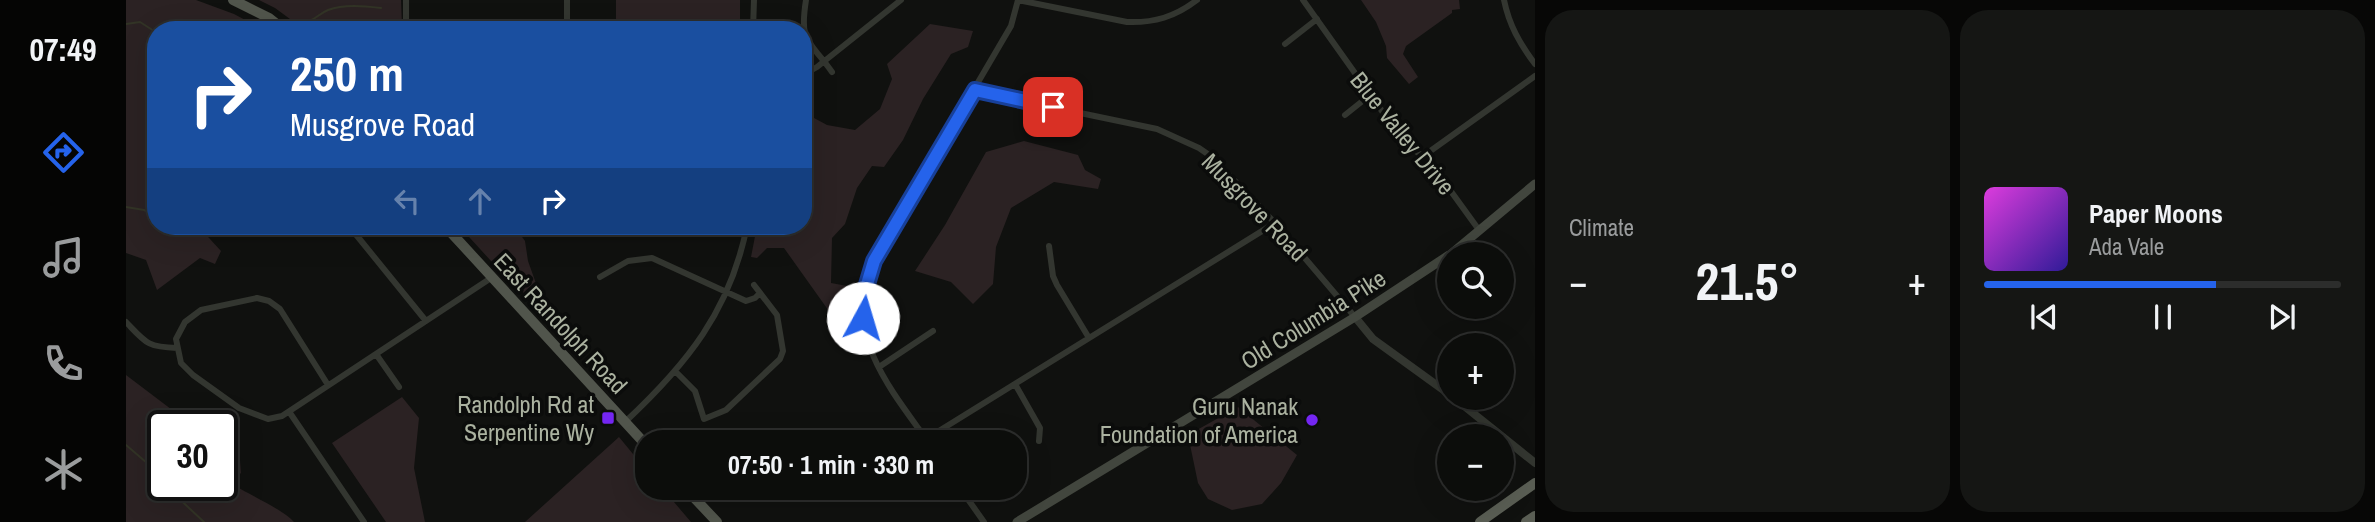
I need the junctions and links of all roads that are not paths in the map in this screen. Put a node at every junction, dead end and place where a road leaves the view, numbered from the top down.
1 (233, 0) edge
2 (406, 0) edge
3 (567, 0) edge
4 (754, 0) edge
5 (806, 0) edge
6 (899, 0) edge
7 (1018, 0) edge
8 (1064, 0) edge
9 (1197, 0) edge
10 (1303, 0) edge
11 (1504, 0) edge
12 (1062, 9) junction
13 (1317, 19) junction
14 (273, 21) edge
15 (406, 21) edge
16 (567, 21) edge
17 (753, 21) edge
18 (803, 21) edge
19 (1285, 44) dead end
20 (812, 47) edge
21 (824, 61) junction
22 (1535, 64) edge
23 (812, 69) edge
24 (832, 72) dead end
25 (1535, 76) edge
26 (975, 90) junction
27 (1370, 95) junction
28 (1345, 115) dead end
29 (1422, 157) junction
30 (1535, 184) edge
31 (1275, 223) junction
32 (1479, 230) junction
33 (356, 235) edge
34 (453, 235) edge
35 (745, 235) edge
36 (1464, 242) edge
37 (1049, 246) dead end
38 (1437, 263) edge
39 (600, 277) dead end
40 (491, 278) junction
41 (754, 285) dead end
42 (726, 293) junction
43 (760, 293) junction
44 (1355, 317) junction
45 (426, 321) junction
46 (126, 322) edge
47 (933, 331) dead end
48 (1089, 338) junction
49 (177, 348) junction
50 (376, 354) junction
51 (879, 367) junction
52 (676, 372) junction
53 (1016, 384) junction
54 (328, 385) junction
55 (1437, 386) edge
56 (399, 387) dead end
57 (1469, 410) edge
58 (290, 413) junction
59 (625, 422) junction
60 (919, 430) edge
61 (944, 430) edge
62 (635, 433) edge
63 (1039, 441) dead end
64 (1535, 463) edge
65 (1535, 483) edge
66 (696, 500) edge
67 (968, 500) edge
68 (1535, 516) edge
69 (364, 522) edge
70 (717, 522) edge
71 (984, 522) edge
72 (1017, 522) edge
73 (1480, 522) edge
74 (1526, 522) edge

1 - 14 main road
2 - 15 street
3 - 16 street
4 - 17 street
5 - 18 street
6 - 21 street
7 - 12 street
7 - 26 street
8 - 12 street
9 - 12 street
10 - 13 street, Blue Valley Drive
11 - 22 street
13 - 19 street
13 - 27 street, Blue Valley Drive
20 - 21 street
21 - 23 street
21 - 24 street
25 - 29 street
26 - 31 street, Musgrove Road
26 - 51 street
27 - 28 street
27 - 29 street, Blue Valley Drive
29 - 32 street, Blue Valley Drive
30 - 32 main road, Old Columbia Pike
31 - 44 street, Musgrove Road
31 - 48 street
32 - 36 main road, Old Columbia Pike
33 - 45 street
34 - 40 main road, East Randolph Road
35 - 42 street
37 - 48 street
38 - 44 main road, Old Columbia Pike
39 - 42 street
40 - 45 street
40 - 59 main road, East Randolph Road
41 - 43 street
42 - 43 street
42 - 52 street
43 - 52 street
44 - 55 street, Musgrove Road
44 - 72 main road, Old Columbia Pike
45 - 50 street
46 - 49 street
47 - 51 street
48 - 53 street
49 - 54 street
49 - 58 street
50 - 54 street
50 - 56 street
51 - 60 street
52 - 59 street
53 - 61 street
53 - 63 street
54 - 58 street
57 - 64 street, Musgrove Road
58 - 69 street
59 - 62 main road, East Randolph Road
65 - 73 highway
66 - 70 main road
67 - 71 street
68 - 74 highway

